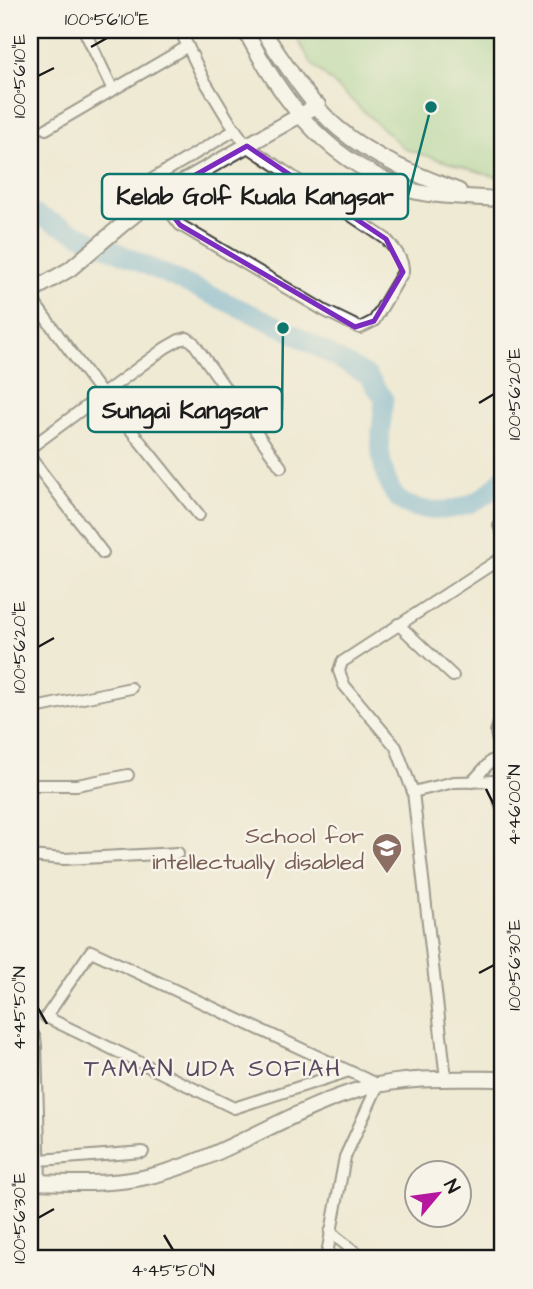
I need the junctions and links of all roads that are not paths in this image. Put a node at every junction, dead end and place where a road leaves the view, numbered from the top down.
1 (84, 30) edge
2 (180, 30) edge
3 (245, 30) edge
4 (262, 30) edge
5 (188, 46) junction
6 (113, 90) junction
7 (318, 105) junction
8 (300, 115) junction
9 (46, 129) dead end
10 (235, 130) junction
11 (247, 146) junction
12 (473, 196) junction
13 (159, 197) junction
14 (503, 200) edge
15 (107, 206) dead end
16 (30, 294) edge
17 (102, 394) junction
18 (30, 449) edge
19 (30, 457) edge
20 (281, 467) dead end
21 (199, 515) dead end
22 (103, 553) dead end
23 (503, 557) edge
24 (398, 624) junction
25 (453, 676) dead end
26 (131, 688) dead end
27 (30, 709) edge
28 (503, 711) edge
29 (502, 757) edge
30 (128, 775) dead end
31 (497, 781) edge
32 (472, 782) junction
33 (30, 785) edge
34 (413, 792) junction
35 (503, 810) edge
36 (178, 853) dead end
37 (30, 856) edge
38 (30, 1029) edge
39 (349, 1071) junction
40 (446, 1079) junction
41 (503, 1079) edge
42 (378, 1085) junction
43 (143, 1152) dead end
44 (40, 1160) junction
45 (35, 1182) edge
46 (330, 1232) junction
47 (326, 1259) edge
48 (363, 1259) edge

1 - 6 street
2 - 5 street
3 - 8 street
4 - 7 street
5 - 6 street
5 - 10 street
6 - 9 street
7 - 8 street
7 - 12 street
8 - 11 street
8 - 12 street
10 - 11 street
10 - 15 street
11 - 13 street
11 - 13 street
12 - 14 street
13 - 16 street
16 - 17 street
17 - 18 street
17 - 20 street
17 - 21 street
19 - 22 street
23 - 24 street
24 - 25 street
24 - 34 street
26 - 27 street
28 - 29 street
29 - 32 street
30 - 33 street
31 - 32 street
31 - 35 street
32 - 34 street
34 - 40 street
36 - 37 street
38 - 44 street
39 - 39 street
39 - 42 street
40 - 41 street
40 - 42 street
42 - 45 street
42 - 46 street
43 - 44 street
44 - 45 street
46 - 47 street
46 - 48 street

